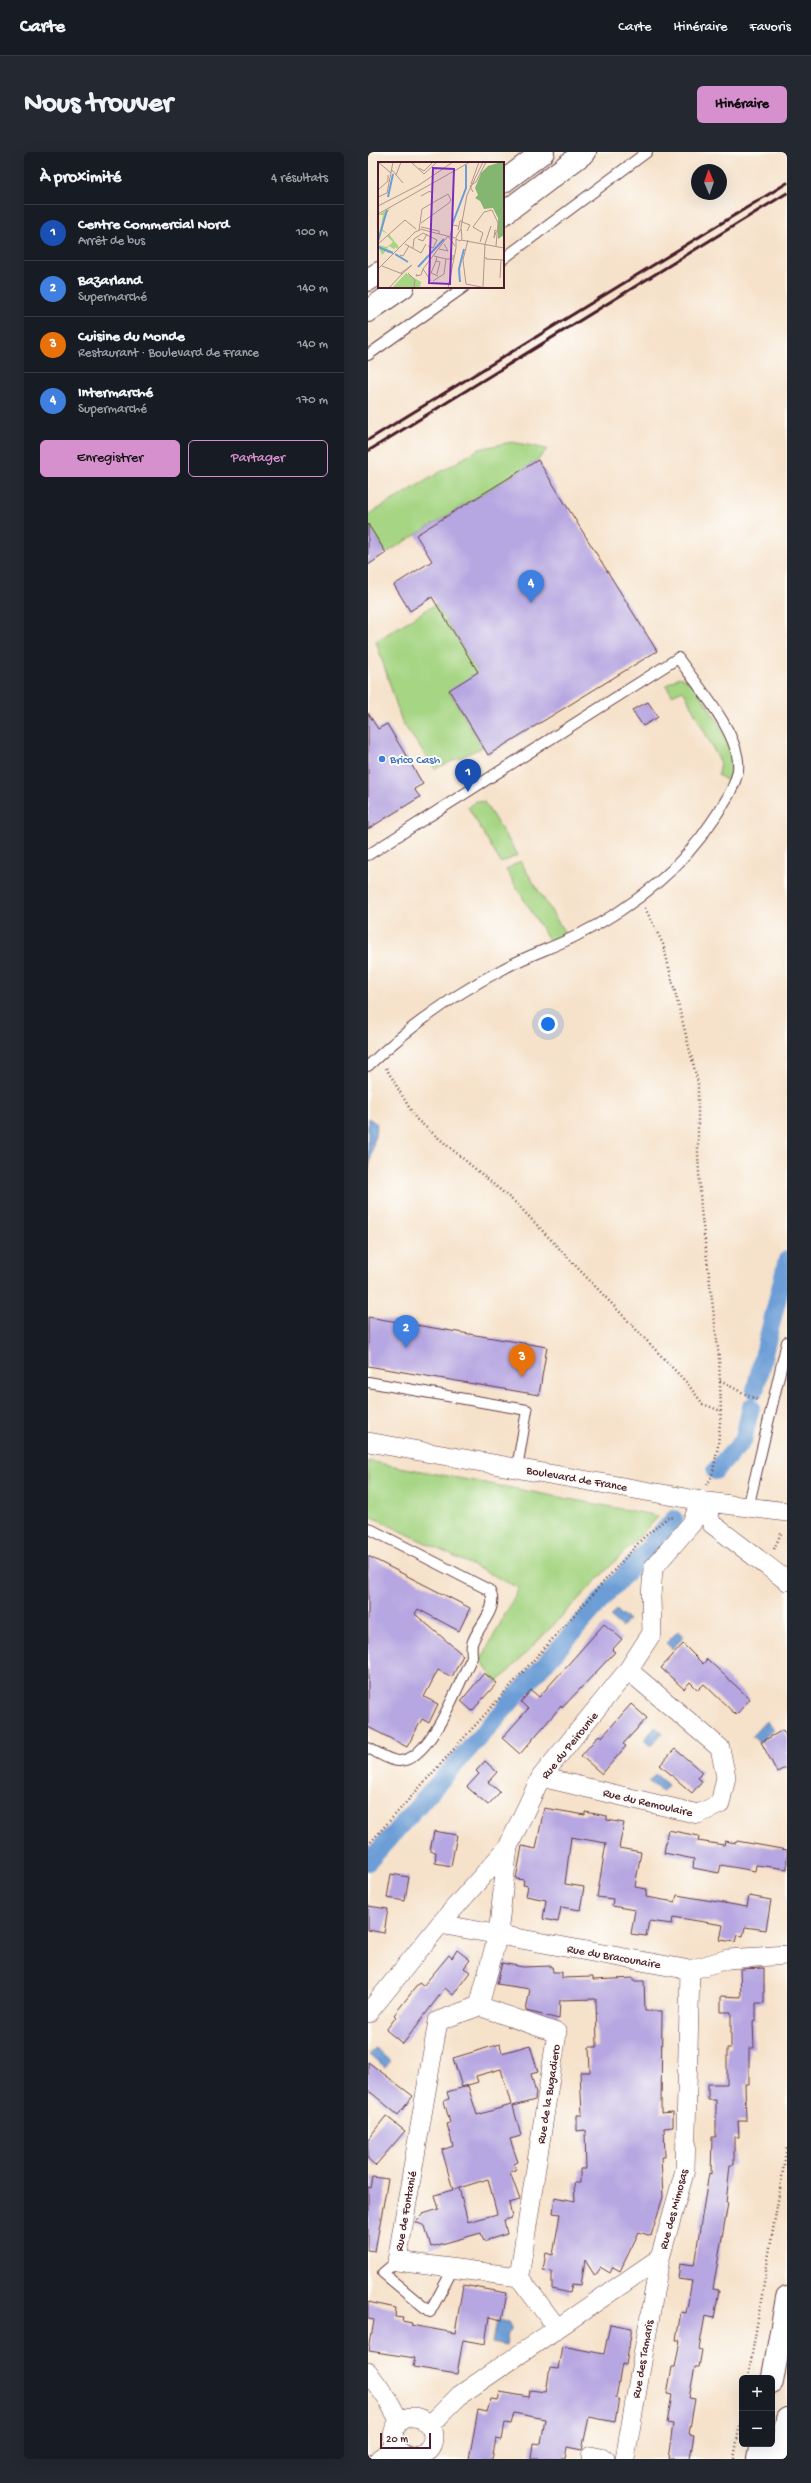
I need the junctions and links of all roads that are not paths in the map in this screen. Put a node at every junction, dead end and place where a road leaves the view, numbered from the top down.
1 (543, 152) edge
2 (585, 152) edge
3 (647, 152) edge
4 (504, 181) edge
5 (504, 213) edge
6 (504, 258) edge
7 (378, 274) edge
8 (368, 280) edge
9 (402, 288) edge
10 (463, 288) edge
11 (368, 311) edge
12 (368, 355) edge
13 (368, 856) edge
14 (368, 1066) edge
15 (787, 1342) edge
16 (368, 1382) edge
17 (368, 1442) edge
18 (517, 1468) junction
19 (705, 1501) junction
20 (748, 1508) junction
21 (787, 1512) edge
22 (368, 1528) edge
23 (787, 1581) edge
24 (628, 1670) junction
25 (368, 1748) edge
26 (541, 1777) junction
27 (508, 1847) junction
28 (440, 1924) junction
29 (498, 1934) junction
30 (787, 1955) edge
31 (690, 1970) junction
32 (479, 2006) junction
33 (368, 2013) edge
34 (660, 2258) junction
35 (397, 2261) junction
36 (453, 2268) junction
37 (518, 2278) junction
38 (787, 2298) edge
39 (557, 2328) junction
40 (368, 2372) edge
41 (773, 2375) edge
42 (787, 2419) edge
43 (400, 2422) junction
44 (429, 2426) junction
45 (396, 2447) junction
46 (760, 2447) edge
47 (428, 2456) edge
48 (379, 2459) edge
49 (625, 2459) edge
50 (758, 2459) edge
51 (780, 2459) edge

1 - 4 main road
2 - 5 main road
3 - 6 lane
7 - 8 main road
9 - 11 main road
10 - 12 lane
13 - 14 lane
15 - 20 lane
16 - 18 lane
17 - 18 street, Boulevard de France
18 - 19 street, Boulevard de France
19 - 20 street, Boulevard de France
19 - 23 street
19 - 24 street, Rue du Peirounie
20 - 21 street, Boulevard de France
22 - 25 lane
24 - 26 street, Rue du Peirounie
24 - 26 street, Rue du Remoulaire
26 - 27 street, Rue du Peirounie
27 - 28 street, Rue du Peirounie
27 - 29 street
28 - 29 street, Rue du Bracounaire
28 - 33 street, Rue du Peirounie
29 - 31 street, Rue du Bracounaire
29 - 32 street
30 - 31 street, Rue du Bracounaire
31 - 34 street, Rue des Mimosas
32 - 35 street, Rue de Fontanié
32 - 37 street, Rue de la Bugadiero
34 - 39 street, Rue des Mimosas
34 - 49 street, Rue des Tamaris
35 - 36 street, Rue de Fontanié
35 - 36 lane
36 - 37 street, Rue de Fontanié
37 - 39 street
38 - 41 main road
39 - 44 street, Rue des Mimosas
40 - 43 street
42 - 51 main road
43 - 44 street
43 - 45 street
44 - 47 street
45 - 47 street
45 - 48 street
46 - 50 main road

